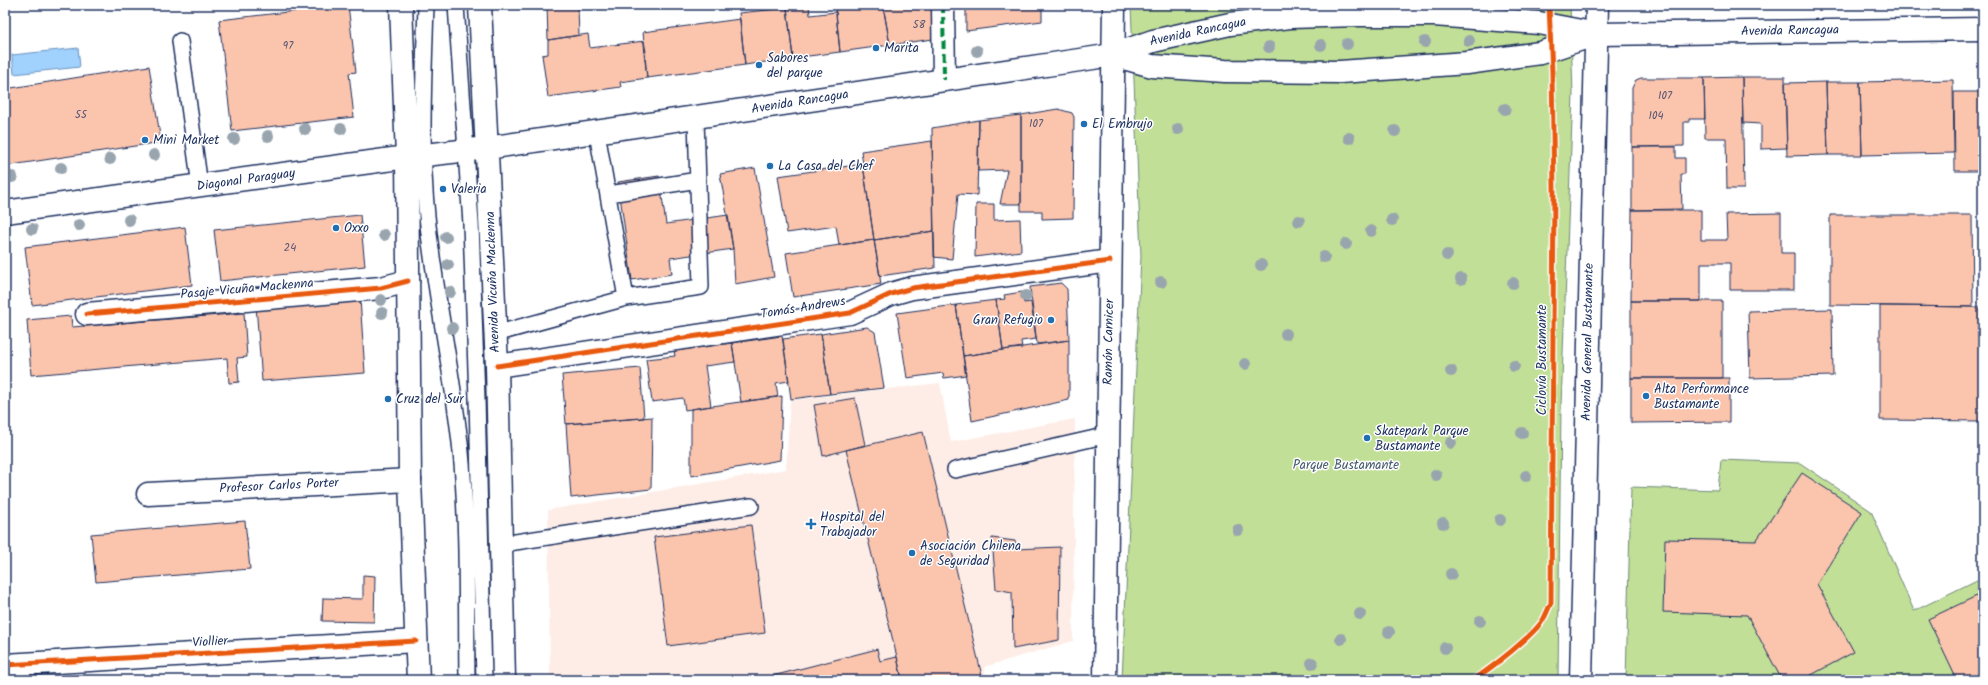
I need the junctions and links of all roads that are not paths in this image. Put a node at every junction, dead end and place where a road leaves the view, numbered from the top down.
1 (401, 5) edge
2 (426, 5) edge
3 (456, 5) edge
4 (480, 5) edge
5 (943, 5) edge
6 (1114, 5) edge
7 (1597, 5) edge
8 (1983, 29) edge
9 (1596, 34) junction
10 (180, 41) dead end
11 (1113, 55) junction
12 (944, 80) junction
13 (696, 118) junction
14 (598, 133) junction
15 (477, 150) junction
16 (415, 156) junction
17 (698, 180) junction
18 (200, 186) junction
19 (608, 194) junction
20 (5, 212) edge
21 (1110, 261) junction
22 (408, 281) junction
23 (626, 298) junction
24 (87, 314) dead end
25 (495, 334) junction
26 (497, 366) junction
27 (1108, 435) junction
28 (955, 470) dead end
29 (410, 480) junction
30 (148, 494) dead end
31 (751, 506) dead end
32 (502, 544) junction
33 (416, 641) junction
34 (5, 665) edge
35 (418, 680) edge
36 (467, 680) edge
37 (484, 680) edge
38 (504, 680) edge
39 (1105, 680) edge
40 (1581, 680) edge

1 - 16 main road
2 - 16 lane
3 - 15 lane
4 - 15 main road, Avenida Vicuña Mackenna
5 - 12 main road
6 - 11 main road, Ramón Carnicer
7 - 9 main road, Avenida General Bustamante
8 - 9 main road, Avenida Rancagua
9 - 11 main road, Avenida Rancagua
9 - 11 main road, Avenida Rancagua
9 - 40 main road, Avenida General Bustamante
10 - 18 lane
11 - 12 main road, Avenida Rancagua
11 - 21 main road, Ramón Carnicer
12 - 13 main road, Avenida Rancagua
13 - 14 main road, Avenida Rancagua
13 - 17 lane
14 - 15 main road, Avenida Rancagua
14 - 19 lane
15 - 16 main road, Diagonal Paraguay
15 - 25 main road, Avenida Vicuña Mackenna
15 - 37 lane
16 - 18 main road, Diagonal Paraguay
16 - 22 main road
16 - 36 lane
17 - 19 lane
17 - 23 lane
18 - 20 main road, Diagonal Paraguay
19 - 23 lane
21 - 26 main road, Tomás Andrews
21 - 27 main road, Ramón Carnicer
22 - 24 main road, Pasaje Vicuña Mackenna
22 - 29 main road
23 - 25 lane
25 - 26 main road, Avenida Vicuña Mackenna
26 - 32 main road, Avenida Vicuña Mackenna
27 - 28 lane
27 - 39 main road, Ramón Carnicer
29 - 30 main road, Profesor Carlos Porter
29 - 33 main road
31 - 32 lane
32 - 38 main road, Avenida Vicuña Mackenna
33 - 34 main road, Viollier
33 - 35 main road

